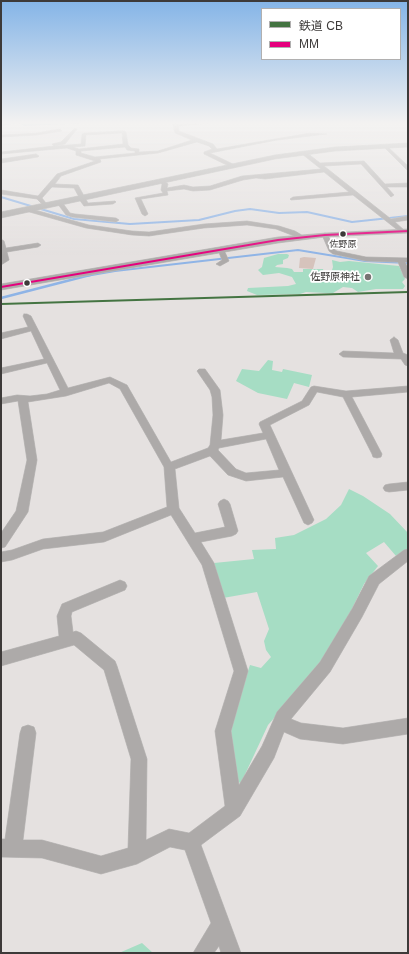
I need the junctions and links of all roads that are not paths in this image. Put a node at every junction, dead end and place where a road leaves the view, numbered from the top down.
1 (81, 167) edge
2 (231, 167) edge
3 (321, 167) edge
4 (366, 167) edge
5 (326, 170) junction
6 (162, 181) junction
7 (50, 185) junction
8 (408, 185) edge
9 (383, 186) junction
10 (164, 190) junction
11 (1, 192) edge
12 (354, 193) junction
13 (338, 194) junction
14 (391, 194) dead end
15 (39, 198) junction
16 (82, 198) junction
17 (293, 199) dead end
18 (112, 202) dead end
19 (60, 203) junction
20 (323, 203) dead end
21 (44, 206) junction
22 (29, 210) junction
23 (145, 214) dead end
24 (1, 215) edge
25 (386, 218) junction
26 (408, 218) edge
27 (116, 220) dead end
28 (405, 231) edge
29 (325, 235) junction
30 (302, 238) junction
31 (1, 241) edge
32 (38, 245) dead end
33 (4, 250) junction
34 (404, 262) edge
35 (1, 263) edge
36 (408, 278) edge
37 (1, 287) edge
38 (27, 316) dead end
39 (33, 328) junction
40 (1, 336) edge
41 (394, 340) dead end
42 (343, 354) dead end
43 (399, 356) junction
44 (50, 360) junction
45 (408, 363) edge
46 (202, 370) dead end
47 (1, 371) edge
48 (408, 388) edge
49 (66, 393) junction
50 (346, 394) junction
51 (23, 398) junction
52 (1, 401) edge
53 (269, 435) junction
54 (214, 448) junction
55 (376, 454) dead end
56 (169, 467) junction
57 (286, 473) junction
58 (408, 486) edge
59 (389, 488) dead end
60 (224, 504) dead end
61 (173, 509) junction
62 (308, 520) dead end
63 (192, 539) junction
64 (1, 542) edge
65 (408, 554) edge
66 (1, 557) edge
67 (120, 586) dead end
68 (67, 641) junction
69 (1, 659) edge
70 (280, 722) junction
71 (408, 726) edge
72 (28, 733) dead end
73 (234, 810) junction
74 (191, 842) junction
75 (7, 848) edge
76 (137, 856) junction
77 (221, 925) junction
78 (203, 953) edge
79 (230, 953) edge

1 - 7 street
2 - 6 main road
3 - 5 street
4 - 9 street
5 - 10 street
5 - 12 street
6 - 10 street
6 - 16 main road
7 - 15 street
7 - 16 street
8 - 9 street
9 - 14 street
10 - 23 street
11 - 15 street
12 - 13 street
12 - 25 street
13 - 17 street
13 - 20 street
15 - 21 street
16 - 18 street
16 - 19 main road
19 - 21 main road
19 - 27 street
21 - 22 main road
22 - 24 main road
22 - 30 street
25 - 26 street
25 - 28 street
28 - 29 street
29 - 30 street
29 - 34 street
30 - 37 street
31 - 33 street
32 - 33 street
33 - 35 street
34 - 36 street
38 - 39 street
39 - 40 street
39 - 44 street
41 - 43 street
42 - 43 street
43 - 45 street
44 - 47 street
44 - 49 street
46 - 54 street
48 - 50 street
49 - 51 street
49 - 56 street
50 - 53 street
50 - 55 street
51 - 52 street
51 - 64 street
53 - 54 street
53 - 57 street
54 - 56 street
54 - 57 street
56 - 61 street
57 - 62 street
58 - 59 street
60 - 63 street
61 - 63 street
61 - 66 street
63 - 73 street
65 - 70 street
67 - 68 street
68 - 69 street
68 - 76 street
70 - 71 street
70 - 73 street
72 - 75 street
73 - 74 street
74 - 76 street
74 - 77 street
75 - 76 street
77 - 78 street
77 - 79 street

